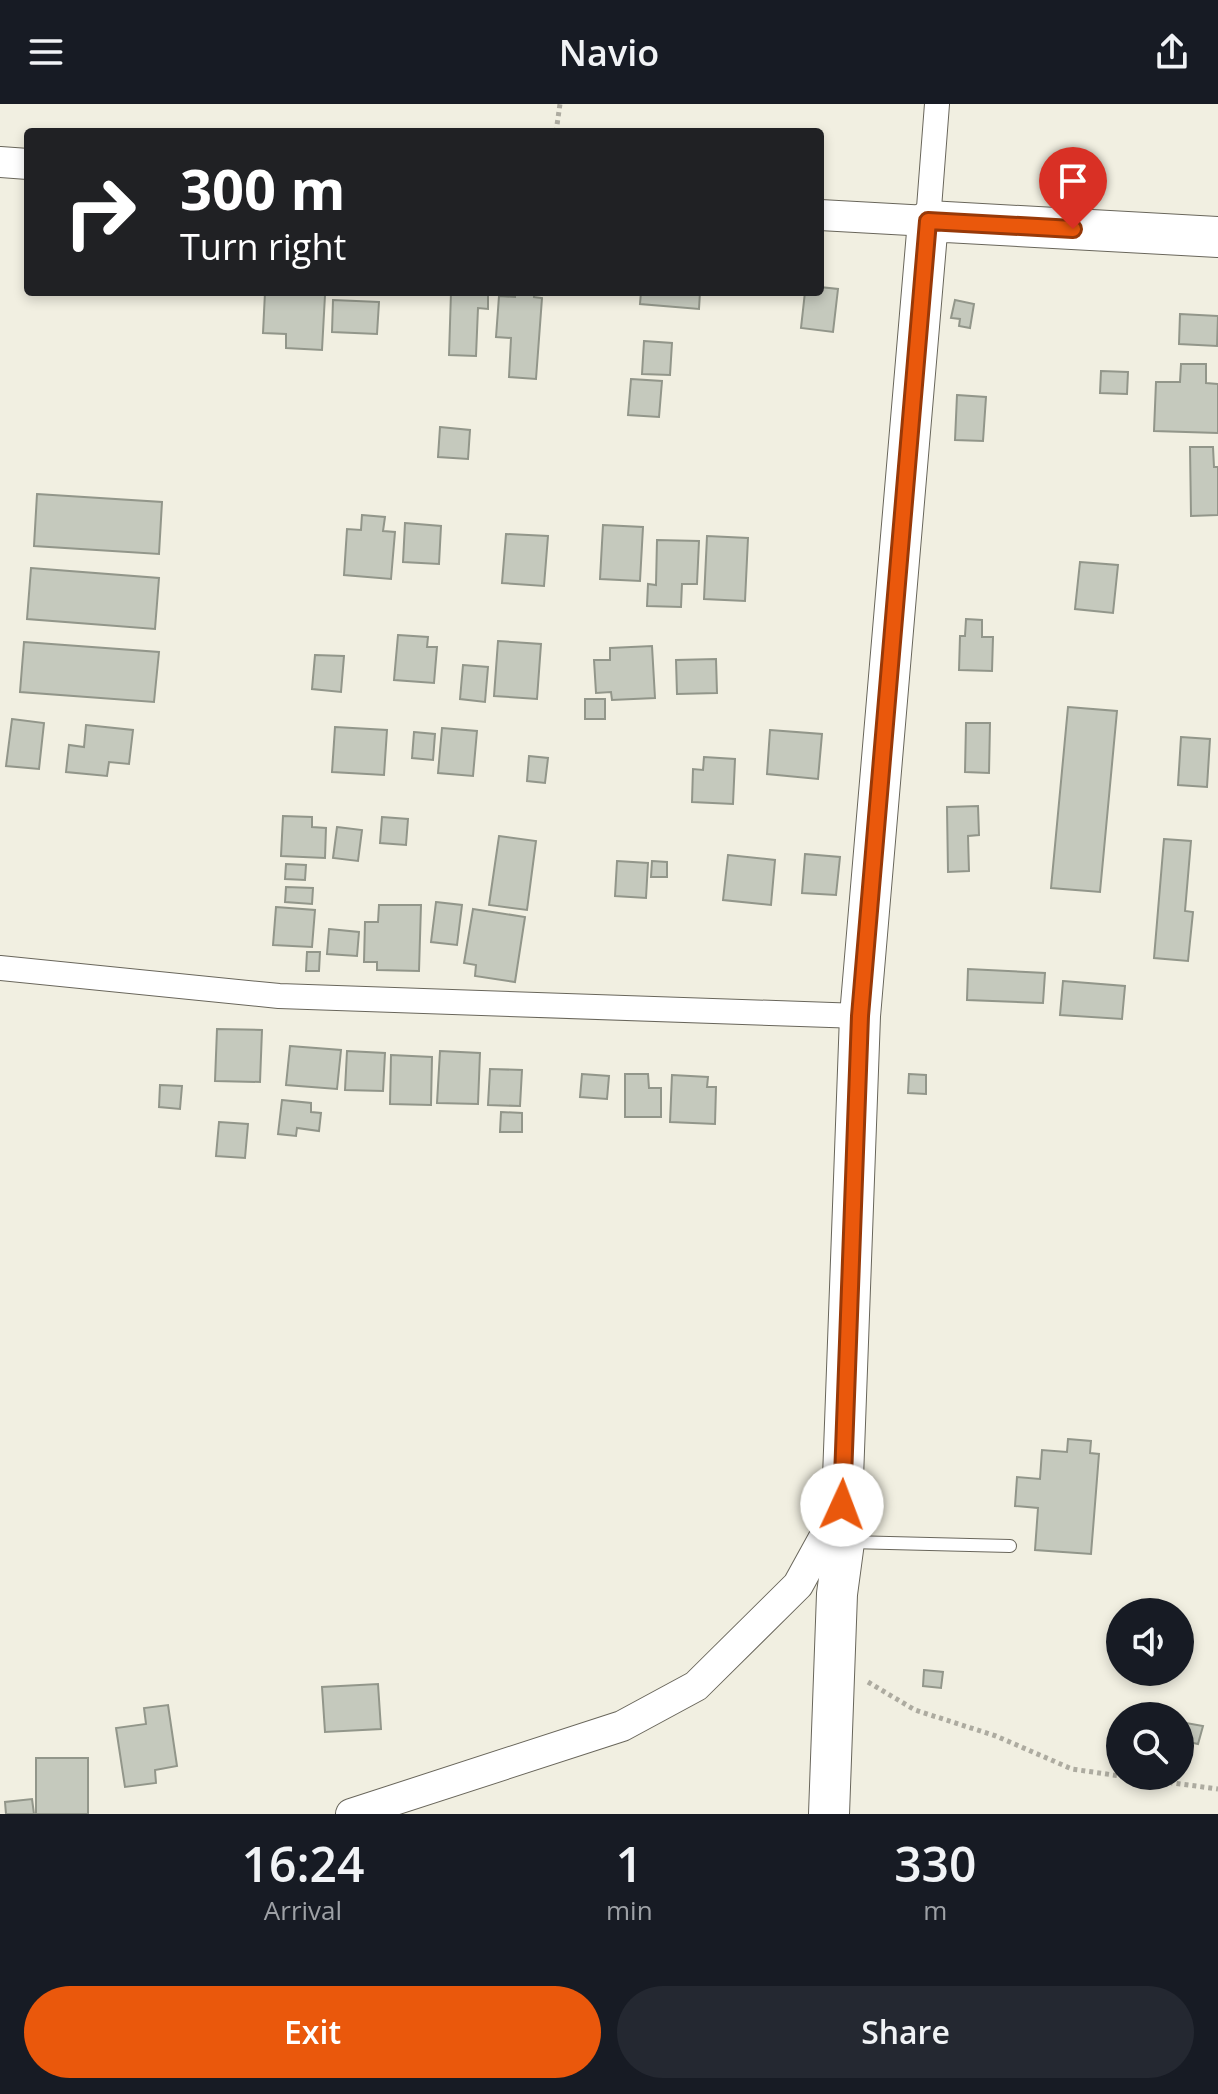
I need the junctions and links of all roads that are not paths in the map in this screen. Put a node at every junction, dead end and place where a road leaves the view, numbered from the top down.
1 (937, 104) edge
2 (0, 162) edge
3 (24, 164) edge
4 (824, 215) edge
5 (928, 221) junction
6 (1218, 237) edge
7 (0, 968) edge
8 (860, 1016) junction
9 (843, 1524) junction
10 (1010, 1546) dead end
11 (351, 1814) edge
12 (829, 1814) edge

1 - 5 street
2 - 3 street
4 - 5 street
5 - 6 highway
5 - 8 highway
7 - 8 street
8 - 9 highway
9 - 10 lane
9 - 11 street
9 - 12 highway

